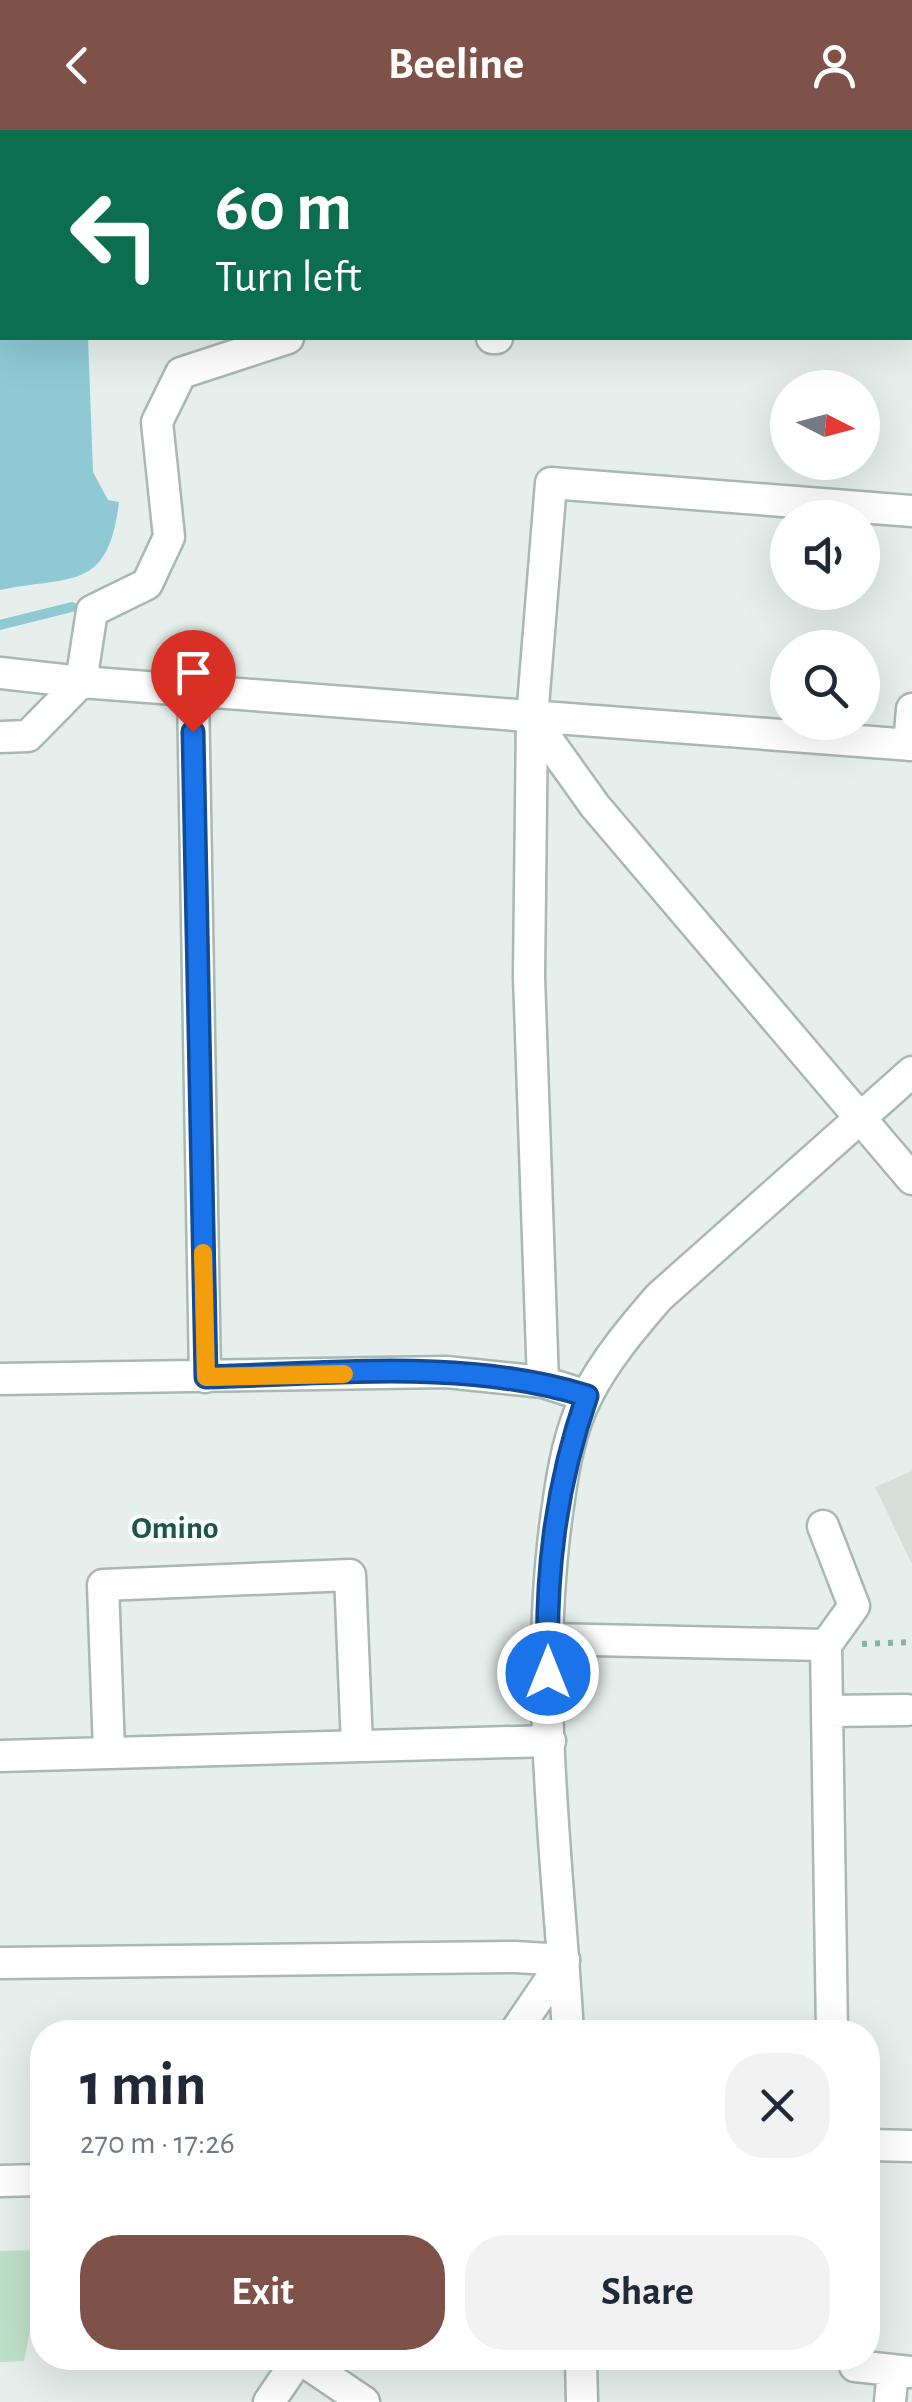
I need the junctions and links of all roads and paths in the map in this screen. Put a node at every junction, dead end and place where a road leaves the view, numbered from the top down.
1 (282, 340) edge
2 (912, 511) edge
3 (0, 673) edge
4 (81, 682) junction
5 (192, 692) junction
6 (912, 709) edge
7 (532, 718) junction
8 (0, 737) edge
9 (911, 745) edge
10 (912, 1072) edge
11 (858, 1118) junction
12 (912, 1178) edge
13 (206, 1377) junction
14 (0, 1379) edge
15 (543, 1382) junction
16 (587, 1396) junction
17 (823, 1526) dead end
18 (547, 1639) junction
19 (826, 1645) junction
20 (907, 1710) dead end
21 (827, 1711) junction
22 (550, 1741) junction
23 (357, 1745) junction
24 (109, 1751) junction
25 (0, 1756) edge
26 (564, 1960) junction
27 (0, 1963) edge
28 (523, 2020) edge
29 (567, 2020) edge
30 (832, 2020) edge
31 (880, 2145) edge
32 (912, 2146) edge
33 (30, 2180) edge
34 (0, 2181) edge
35 (291, 2370) edge
36 (317, 2370) edge
37 (581, 2370) edge
38 (903, 2371) edge
39 (269, 2402) edge
40 (364, 2402) edge
41 (582, 2402) edge
42 (890, 2402) edge

1 - 4 street
2 - 7 street
3 - 4 street
4 - 5 street
4 - 8 street
5 - 7 street
5 - 13 street
6 - 9 street
7 - 9 street
7 - 11 street
7 - 15 street
10 - 11 street
11 - 12 street
11 - 16 street
13 - 14 street
13 - 15 street
15 - 16 street
16 - 18 street
17 - 19 street
18 - 19 street
18 - 22 street
19 - 21 street
20 - 21 street
21 - 30 street
22 - 23 street
22 - 26 street
23 - 24 street
23 - 24 street
24 - 25 street
26 - 27 street
26 - 28 street
26 - 29 street
31 - 32 street
33 - 34 street
35 - 39 street
36 - 40 street
37 - 41 street
38 - 42 street

